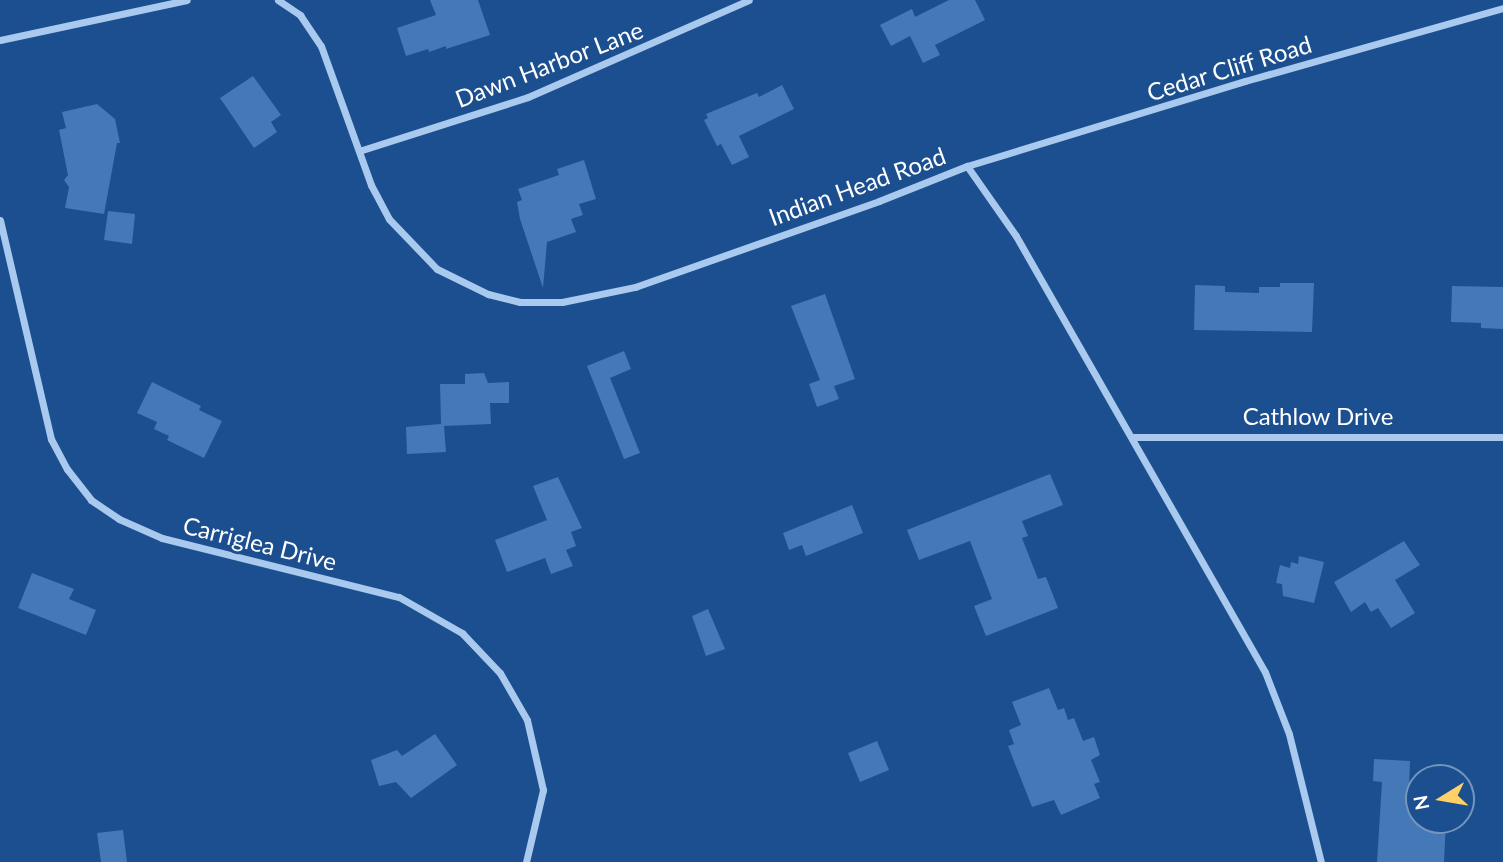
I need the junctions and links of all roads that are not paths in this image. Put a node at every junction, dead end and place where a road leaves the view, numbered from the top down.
1 (187, 0) edge
2 (278, 0) edge
3 (749, 0) edge
4 (1503, 8) edge
5 (0, 40) edge
6 (359, 151) junction
7 (967, 166) junction
8 (0, 220) edge
9 (1503, 437) edge
10 (1133, 438) junction
11 (526, 862) edge
12 (1321, 862) edge

1 - 5 street
2 - 6 street, Indian Head Road
3 - 6 street, Dawn Harbor Lane
4 - 7 street, Cedar Cliff Road
6 - 7 street, Indian Head Road
7 - 10 street, Indian Head Road
8 - 11 street, Carriglea Drive
9 - 10 street, Cathlow Drive
10 - 12 street, Indian Head Road

